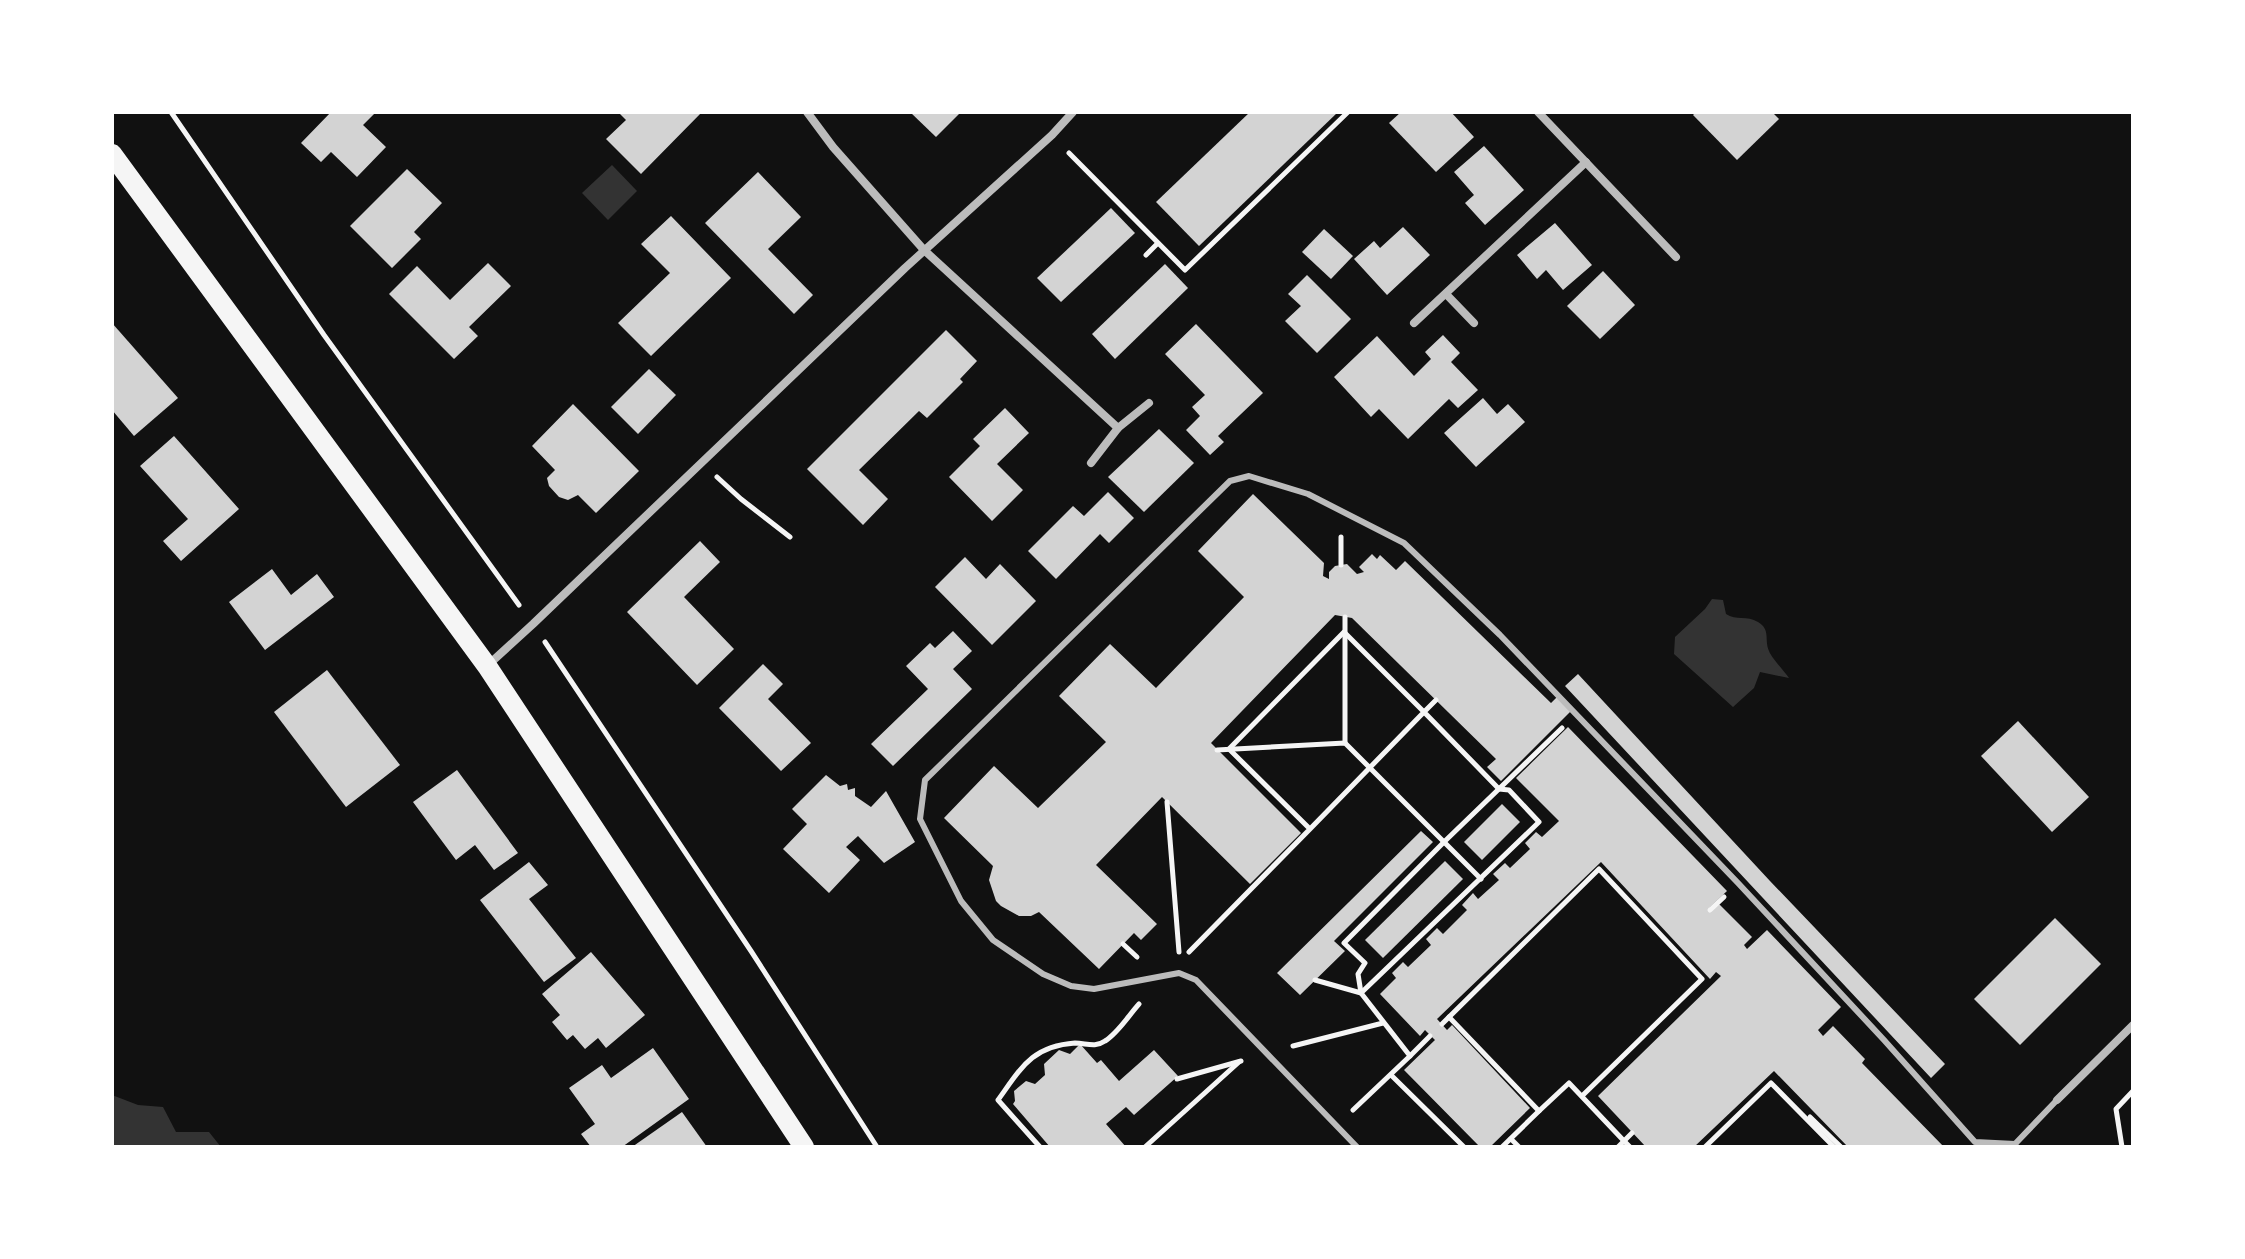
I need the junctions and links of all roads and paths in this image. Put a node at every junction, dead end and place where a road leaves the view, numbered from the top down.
1 (807, 112) edge
2 (1073, 112) edge
3 (1348, 112) edge
4 (1538, 112) edge
5 (1052, 135) junction
6 (112, 154) edge
7 (1586, 162) junction
8 (1248, 199) dead end
9 (1253, 205) junction
10 (1157, 244) junction
11 (924, 250) junction
12 (1146, 255) dead end
13 (1676, 257) dead end
14 (1446, 294) junction
15 (1414, 323) dead end
16 (1474, 323) dead end
17 (1149, 403) dead end
18 (1118, 428) junction
19 (702, 462) junction
20 (1091, 463) dead end
21 (790, 537) dead end
22 (1345, 617) dead end
23 (1344, 632) junction
24 (487, 666) junction
25 (1436, 700) dead end
26 (1424, 712) junction
27 (1576, 713) junction
28 (1345, 743) junction
29 (1229, 749) junction
30 (1217, 750) dead end
31 (1370, 767) junction
32 (1499, 789) junction
33 (1167, 802) dead end
34 (1310, 829) junction
35 (1444, 842) junction
36 (1481, 879) junction
37 (1123, 944) dead end
38 (1179, 952) junction
39 (1167, 956) dead end
40 (1143, 963) dead end
41 (1164, 976) junction
42 (1315, 980) dead end
43 (1361, 993) junction
44 (1449, 1017) junction
45 (1442, 1024) dead end
46 (2133, 1025) edge
47 (1430, 1036) dead end
48 (1410, 1056) junction
49 (1240, 1061) dead end
50 (1391, 1075) junction
51 (2133, 1091) edge
52 (1582, 1096) junction
53 (2057, 1100) joint
54 (1539, 1111) junction
55 (1810, 1117) dead end
56 (1337, 1126) junction
57 (1632, 1133) dead end
58 (1511, 1139) junction
59 (1624, 1141) junction
60 (2016, 1146) edge
61 (804, 1147) edge
62 (1040, 1147) edge
63 (1145, 1147) edge
64 (1357, 1147) edge
65 (1464, 1147) edge
66 (1502, 1147) edge
67 (1519, 1147) edge
68 (1618, 1147) edge
69 (1630, 1147) edge
70 (1705, 1147) edge
71 (1834, 1147) edge
72 (1841, 1147) edge
73 (2122, 1147) edge

1 - 11 street
2 - 5 street
3 - 9 path
4 - 7 street
5 - 10 path
5 - 11 street
6 - 24 main road
7 - 13 street
7 - 14 street
8 - 9 path
9 - 10 path
10 - 12 path
11 - 18 street
11 - 19 street
14 - 15 street
14 - 16 street
17 - 18 street
18 - 20 street
19 - 21 path
19 - 24 street
22 - 23 path
23 - 26 path
23 - 28 path
23 - 29 path
24 - 61 main road
25 - 26 path
26 - 31 path
26 - 32 path
27 - 32 path
27 - 41 lane
27 - 60 lane
28 - 29 path
28 - 31 path
29 - 30 path
29 - 34 path
31 - 34 path
31 - 35 path
32 - 35 path
32 - 36 path
33 - 38 path
34 - 38 path
35 - 36 path
35 - 43 path
36 - 43 path
37 - 40 path
38 - 39 path
41 - 56 lane
41 - 62 path
42 - 43 path
43 - 48 path
44 - 45 path
44 - 52 path
44 - 54 path
46 - 53 street
47 - 48 path
48 - 50 path
49 - 63 path
50 - 56 path
50 - 65 path
51 - 73 path
52 - 54 path
52 - 59 path
53 - 60 lane
54 - 58 path
55 - 72 path
56 - 64 lane
57 - 59 path
58 - 66 path
58 - 67 path
59 - 68 path
59 - 69 path
70 - 71 path

